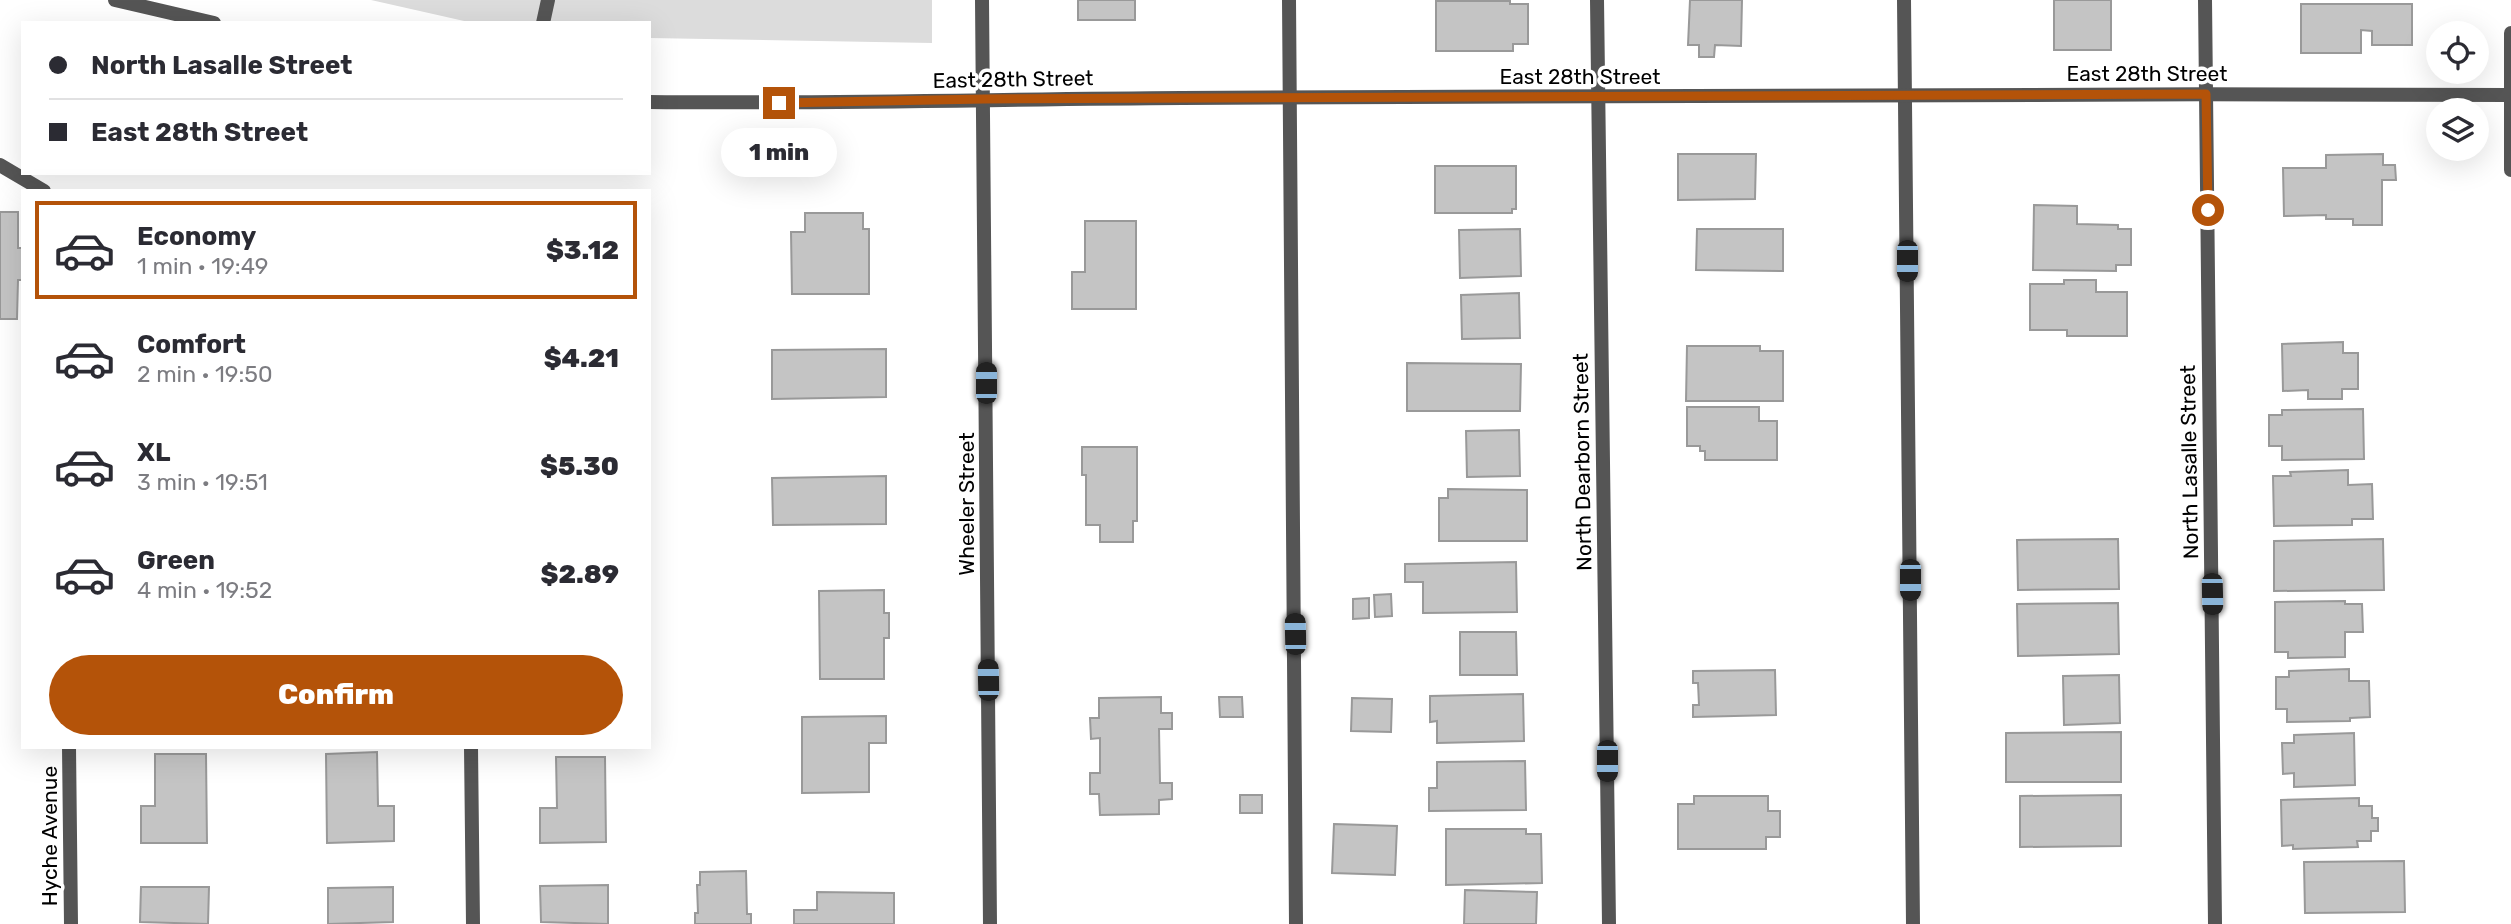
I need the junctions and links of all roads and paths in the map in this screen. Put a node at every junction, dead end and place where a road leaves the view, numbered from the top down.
1 (115, 0) edge
2 (548, 0) edge
3 (982, 0) edge
4 (1289, 0) edge
5 (1597, 0) edge
6 (1904, 0) edge
7 (2205, 0) edge
8 (205, 21) edge
9 (543, 21) edge
10 (2511, 33) edge
11 (2206, 94) junction
12 (1906, 95) junction
13 (2511, 95) edge
14 (1599, 97) junction
15 (1290, 98) junction
16 (984, 99) junction
17 (651, 102) edge
18 (0, 165) edge
19 (2511, 170) edge
20 (41, 189) edge
21 (69, 749) edge
22 (471, 749) edge
23 (71, 924) edge
24 (473, 924) edge
25 (990, 924) edge
26 (1296, 924) edge
27 (1609, 924) edge
28 (1913, 924) edge
29 (2215, 924) edge

1 - 8 street
2 - 9 street
3 - 16 street, Wheeler Street
4 - 15 street
5 - 14 street, North Dearborn Street
6 - 12 street
7 - 11 street, North Lasalle Street
10 - 13 street
11 - 12 street, East 28th Street
11 - 13 street, East 28th Street
11 - 29 street, North Lasalle Street
12 - 14 street, East 28th Street
12 - 28 street
13 - 19 street
14 - 15 street, East 28th Street
14 - 27 street, North Dearborn Street
15 - 16 street, East 28th Street
15 - 26 street
16 - 17 street, East 28th Street
16 - 25 street, Wheeler Street
18 - 20 street
21 - 23 street, Hyche Avenue
22 - 24 street

